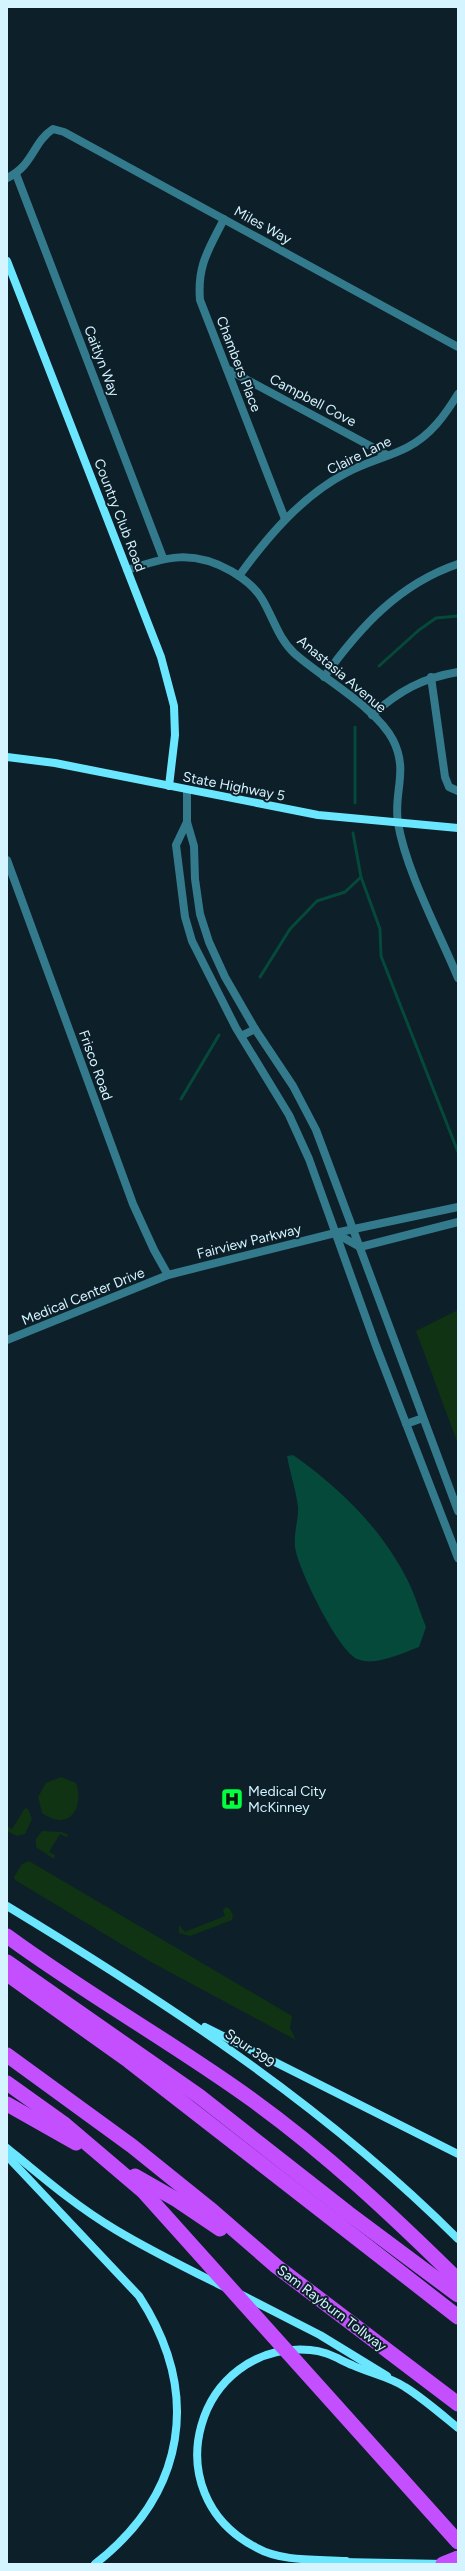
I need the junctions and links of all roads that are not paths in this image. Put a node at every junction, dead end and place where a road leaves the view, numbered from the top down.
1 (16, 174) junction
2 (7, 178) edge
3 (224, 219) junction
4 (7, 261) edge
5 (458, 348) edge
6 (227, 369) junction
7 (458, 394) edge
8 (387, 455) junction
9 (285, 519) junction
10 (163, 558) junction
11 (458, 564) edge
12 (127, 570) junction
13 (239, 576) junction
14 (458, 672) edge
15 (324, 677) junction
16 (431, 677) junction
17 (372, 715) junction
18 (7, 757) edge
19 (169, 786) junction
20 (187, 790) junction
21 (458, 791) edge
22 (187, 822) junction
23 (398, 824) junction
24 (458, 828) edge
25 (7, 860) edge
26 (458, 978) edge
27 (255, 1029) junction
28 (241, 1036) junction
29 (458, 1207) edge
30 (458, 1222) edge
31 (353, 1229) junction
32 (335, 1233) junction
33 (360, 1247) junction
34 (168, 1275) junction
35 (7, 1340) edge
36 (423, 1418) junction
37 (406, 1424) junction
38 (458, 1511) edge
39 (458, 1558) edge
40 (7, 1906) edge
41 (7, 1936) edge
42 (7, 1962) edge
43 (7, 1974) edge
44 (172, 2010) junction
45 (7, 2055) edge
46 (7, 2083) edge
47 (7, 2104) edge
48 (7, 2148) edge
49 (458, 2154) edge
50 (7, 2156) edge
51 (458, 2238) edge
52 (276, 2266) junction
53 (458, 2280) edge
54 (458, 2295) edge
55 (458, 2317) edge
56 (405, 2387) junction
57 (458, 2404) edge
58 (458, 2428) edge
59 (458, 2542) edge
60 (458, 2558) edge
61 (346, 2561) junction
62 (95, 2564) edge
63 (318, 2564) edge
64 (443, 2564) edge
65 (452, 2564) edge

1 - 2 street
1 - 3 street, Miles Way
1 - 10 street, Caitlyn Way
3 - 5 street, Miles Way
3 - 6 street, Chambers Place
4 - 12 main road, Country Club Road
6 - 8 street, Campbell Cove
6 - 9 street, Chambers Place
7 - 8 street, Claire Lane
8 - 9 street, Claire Lane
9 - 13 street, Claire Lane
10 - 12 street, Anastasia Avenue
10 - 13 street, Anastasia Avenue
11 - 15 street
12 - 19 main road, Country Club Road
13 - 15 street, Anastasia Avenue
14 - 16 street
15 - 17 street, Anastasia Avenue
16 - 17 street
16 - 21 street
17 - 23 street, Anastasia Avenue
18 - 19 main road, State Highway 5
19 - 20 main road, State Highway 5
20 - 22 street
20 - 23 main road, State Highway 5
22 - 27 street
22 - 28 street
23 - 24 main road, State Highway 5
23 - 26 street, Anastasia Avenue
25 - 34 street, Frisco Road
27 - 28 street
27 - 31 street
28 - 32 street
29 - 31 street, Fairview Parkway
30 - 33 street
31 - 32 street, Fairview Parkway
31 - 33 street
32 - 33 street
32 - 34 street, Fairview Parkway
32 - 37 street
33 - 36 street
34 - 35 street, Medical Center Drive
36 - 37 street
36 - 38 street
37 - 39 street
40 - 44 main road, Spur 399
41 - 53 highway
42 - 54 highway
43 - 55 highway
44 - 49 main road
44 - 51 main road, Spur 399
45 - 52 highway, Sam Rayburn Tollway
46 - 59 highway
47 - 52 highway
48 - 56 main road
50 - 62 main road
52 - 57 highway, Sam Rayburn Tollway
56 - 58 main road
56 - 61 main road
60 - 64 highway
61 - 63 main road
61 - 65 main road

